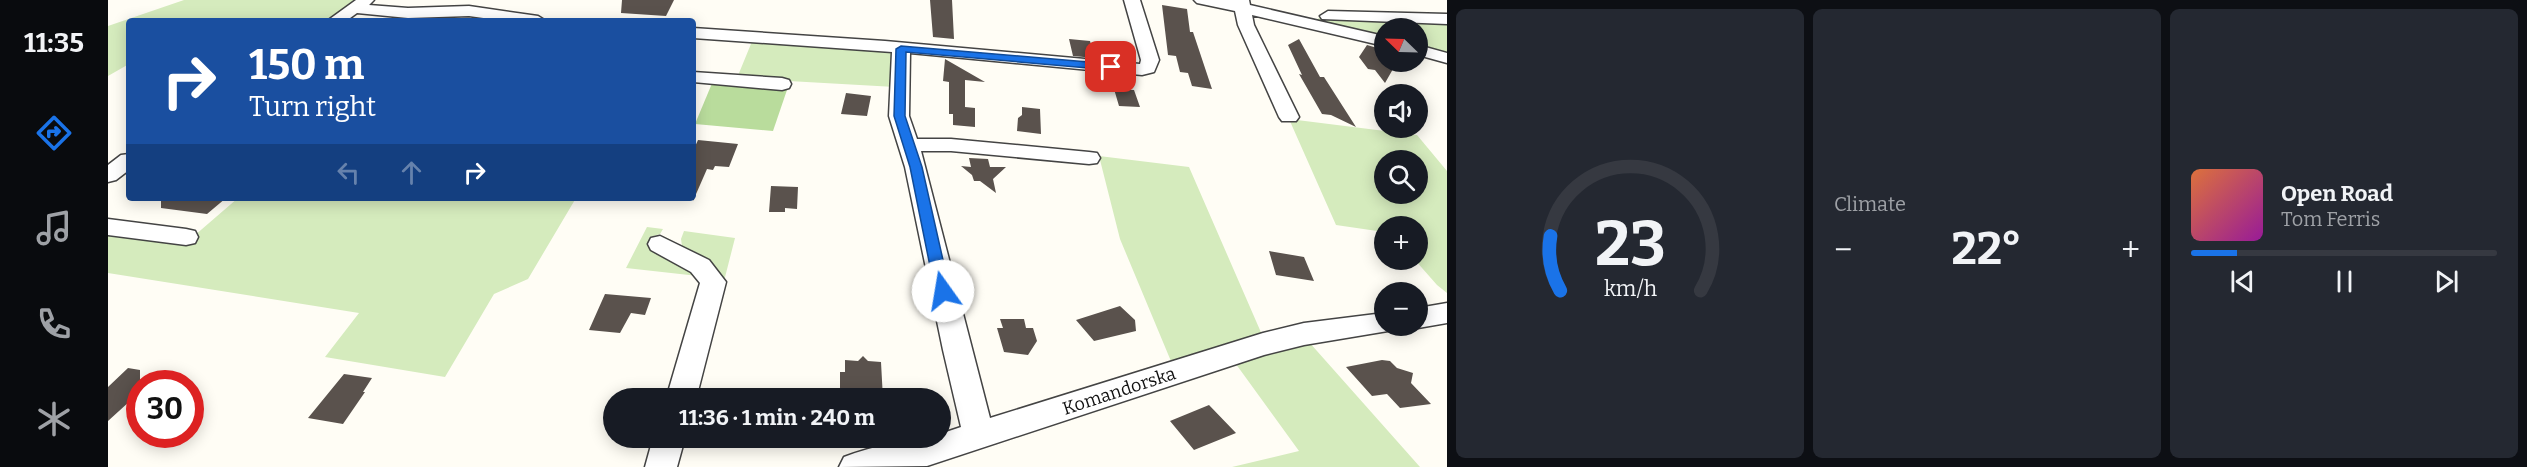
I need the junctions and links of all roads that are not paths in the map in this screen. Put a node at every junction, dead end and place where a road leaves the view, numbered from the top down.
1 (1132, 0) edge
2 (1202, 0) edge
3 (1434, 0) edge
4 (360, 4) edge
5 (1250, 4) edge
6 (1447, 17) edge
7 (339, 18) edge
8 (517, 18) edge
9 (1305, 18) junction
10 (696, 33) edge
11 (1374, 38) edge
12 (901, 49) junction
13 (1428, 53) edge
14 (1447, 58) edge
15 (696, 77) edge
16 (782, 84) dead end
17 (1289, 117) dead end
18 (910, 146) junction
19 (1089, 158) dead end
20 (126, 162) edge
21 (108, 175) edge
22 (108, 227) edge
23 (186, 237) dead end
24 (660, 244) dead end
25 (1447, 313) edge
26 (1428, 316) edge
27 (1374, 324) edge
28 (684, 388) edge
29 (979, 435) junction
30 (666, 448) edge
31 (661, 467) edge
32 (855, 467) edge

1 - 12 street
2 - 5 street
3 - 6 street
4 - 7 street
4 - 8 street
5 - 9 street
5 - 17 street
6 - 9 street
9 - 11 street
10 - 12 street
12 - 18 street
13 - 14 street
15 - 16 street
18 - 19 street
18 - 29 street
20 - 21 street
22 - 23 street
24 - 28 street
25 - 26 street
27 - 29 street, Komandorska
29 - 32 street, Komandorska
30 - 31 street

